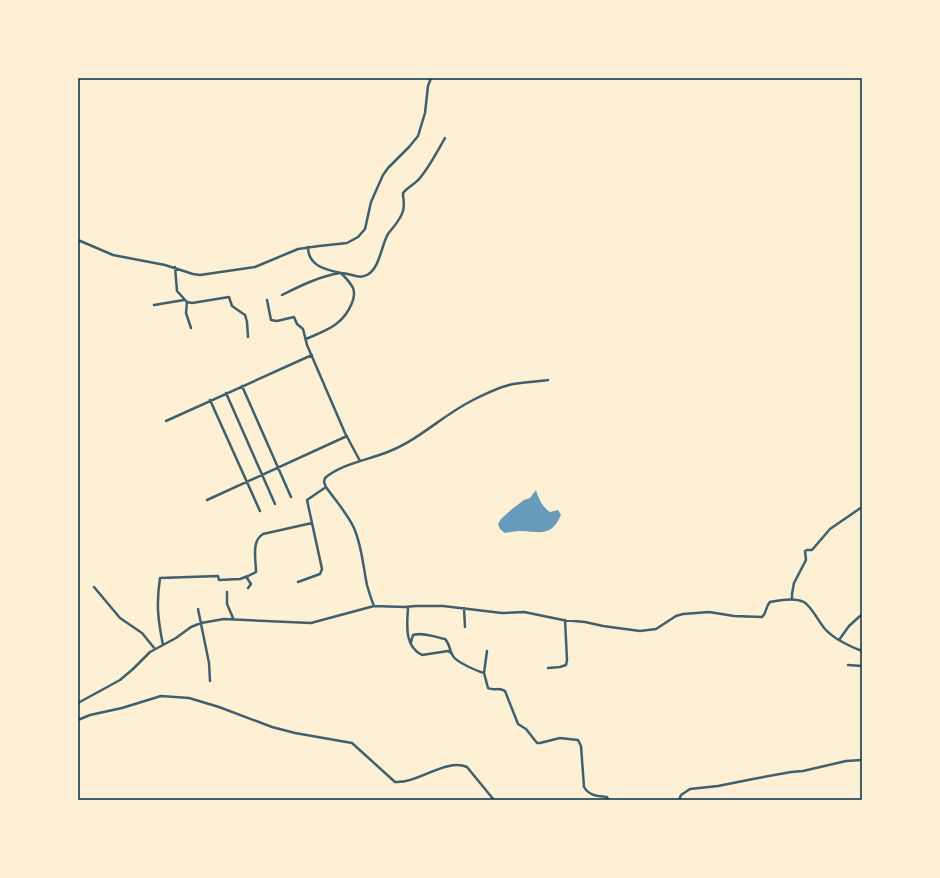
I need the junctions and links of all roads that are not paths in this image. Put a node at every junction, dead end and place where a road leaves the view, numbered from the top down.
1 (431, 78) edge
2 (445, 138) dead end
3 (78, 240) edge
4 (308, 248) junction
5 (175, 267) junction
6 (341, 273) junction
7 (282, 295) dead end
8 (267, 300) dead end
9 (186, 301) junction
10 (154, 305) dead end
11 (191, 328) dead end
12 (248, 337) dead end
13 (306, 339) junction
14 (312, 355) junction
15 (548, 380) dead end
16 (242, 386) junction
17 (226, 393) junction
18 (210, 400) junction
19 (166, 421) dead end
20 (346, 436) junction
21 (360, 461) junction
22 (278, 467) junction
23 (262, 474) junction
24 (246, 482) junction
25 (326, 487) junction
26 (291, 498) dead end
27 (207, 500) dead end
28 (275, 504) dead end
29 (862, 507) edge
30 (260, 511) dead end
31 (312, 523) junction
32 (248, 576) junction
33 (298, 582) dead end
34 (94, 587) dead end
35 (248, 588) dead end
36 (227, 592) dead end
37 (792, 599) junction
38 (374, 606) junction
39 (408, 607) junction
40 (464, 608) junction
41 (198, 609) dead end
42 (860, 616) dead end
43 (233, 618) junction
44 (565, 620) junction
45 (201, 623) junction
46 (465, 627) dead end
47 (839, 640) junction
48 (411, 642) junction
49 (163, 645) junction
50 (155, 649) junction
51 (487, 651) dead end
52 (862, 651) edge
53 (451, 653) junction
54 (848, 665) dead end
55 (862, 666) edge
56 (548, 668) dead end
57 (484, 673) junction
58 (210, 681) dead end
59 (78, 703) edge
60 (78, 720) edge
61 (862, 760) edge
62 (494, 800) edge
63 (608, 800) edge
64 (679, 800) edge

1 - 4 street
2 - 6 street
3 - 5 street
4 - 5 street
4 - 6 street
5 - 9 street
6 - 7 street
6 - 13 street
8 - 13 street
9 - 10 street
9 - 11 street
9 - 12 street
13 - 14 street
14 - 16 street
14 - 20 street
15 - 21 street
16 - 17 street
16 - 22 street
17 - 18 street
17 - 23 street
18 - 19 street
18 - 24 street
20 - 21 street
20 - 22 street
21 - 25 street
22 - 23 street
22 - 26 street
23 - 24 street
23 - 28 street
24 - 27 street
24 - 30 street
25 - 31 street
25 - 38 street
29 - 37 street
31 - 32 street
31 - 33 street
32 - 35 street
32 - 49 street
34 - 50 street
36 - 43 street
37 - 44 street
37 - 47 street
38 - 39 street
38 - 43 street
39 - 40 street
39 - 48 street
40 - 44 street
40 - 46 street
41 - 45 street
42 - 47 street
43 - 45 street
44 - 56 street
45 - 49 street
45 - 58 street
47 - 52 street
48 - 53 street
48 - 53 street
49 - 50 street
50 - 59 street
51 - 57 street
53 - 57 street
54 - 55 street
57 - 63 street
60 - 62 street
61 - 64 street

